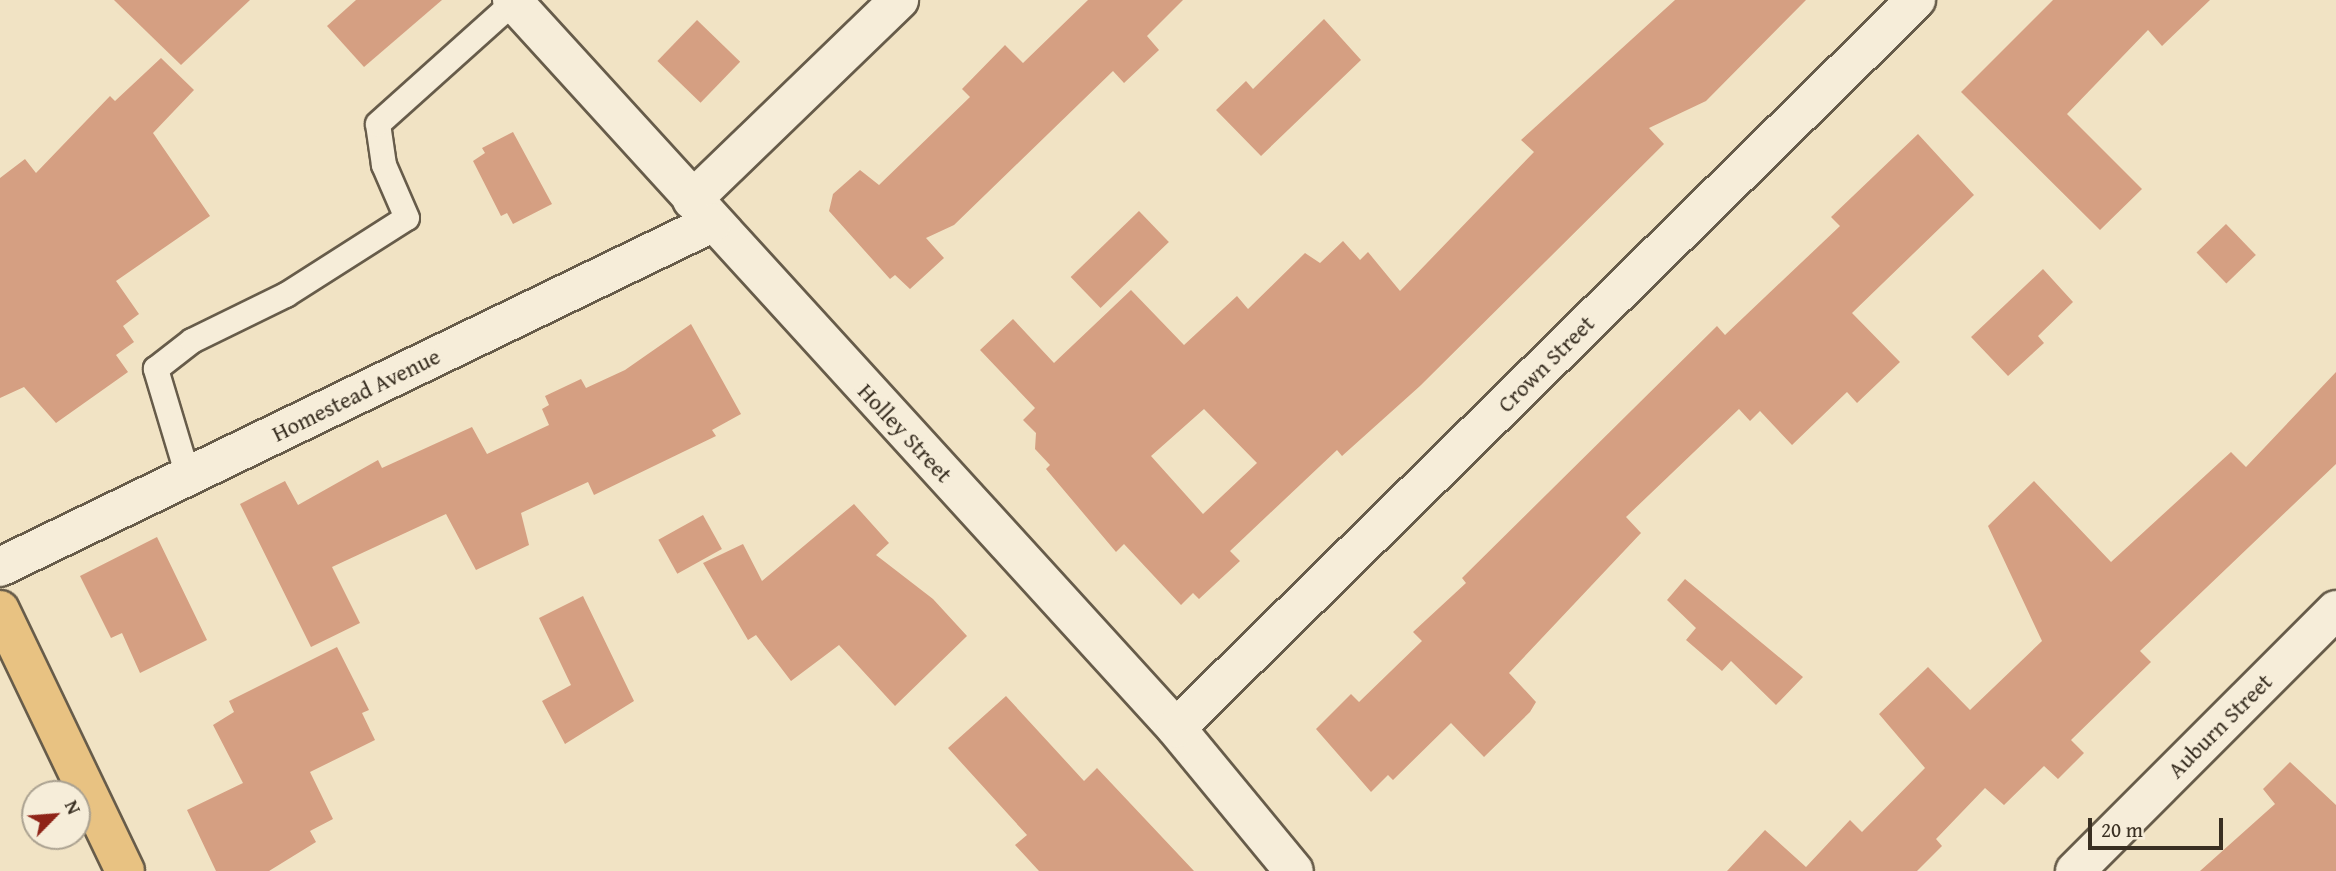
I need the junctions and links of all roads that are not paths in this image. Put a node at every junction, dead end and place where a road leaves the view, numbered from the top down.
1 (899, 0) edge
2 (1916, 0) edge
3 (513, 1) edge
4 (702, 212) junction
5 (188, 476) junction
6 (0, 567) edge
7 (0, 610) edge
8 (2336, 610) edge
9 (1176, 728) junction
10 (125, 871) edge
11 (1294, 871) edge
12 (2075, 871) edge

1 - 4 street, Homestead Avenue
2 - 9 street, Crown Street
3 - 4 street, Holley Street
3 - 5 lane
4 - 5 street, Homestead Avenue
4 - 9 street, Holley Street
5 - 6 street, Homestead Avenue
7 - 10 main road
8 - 12 street, Auburn Street
9 - 11 street, Holley Street

